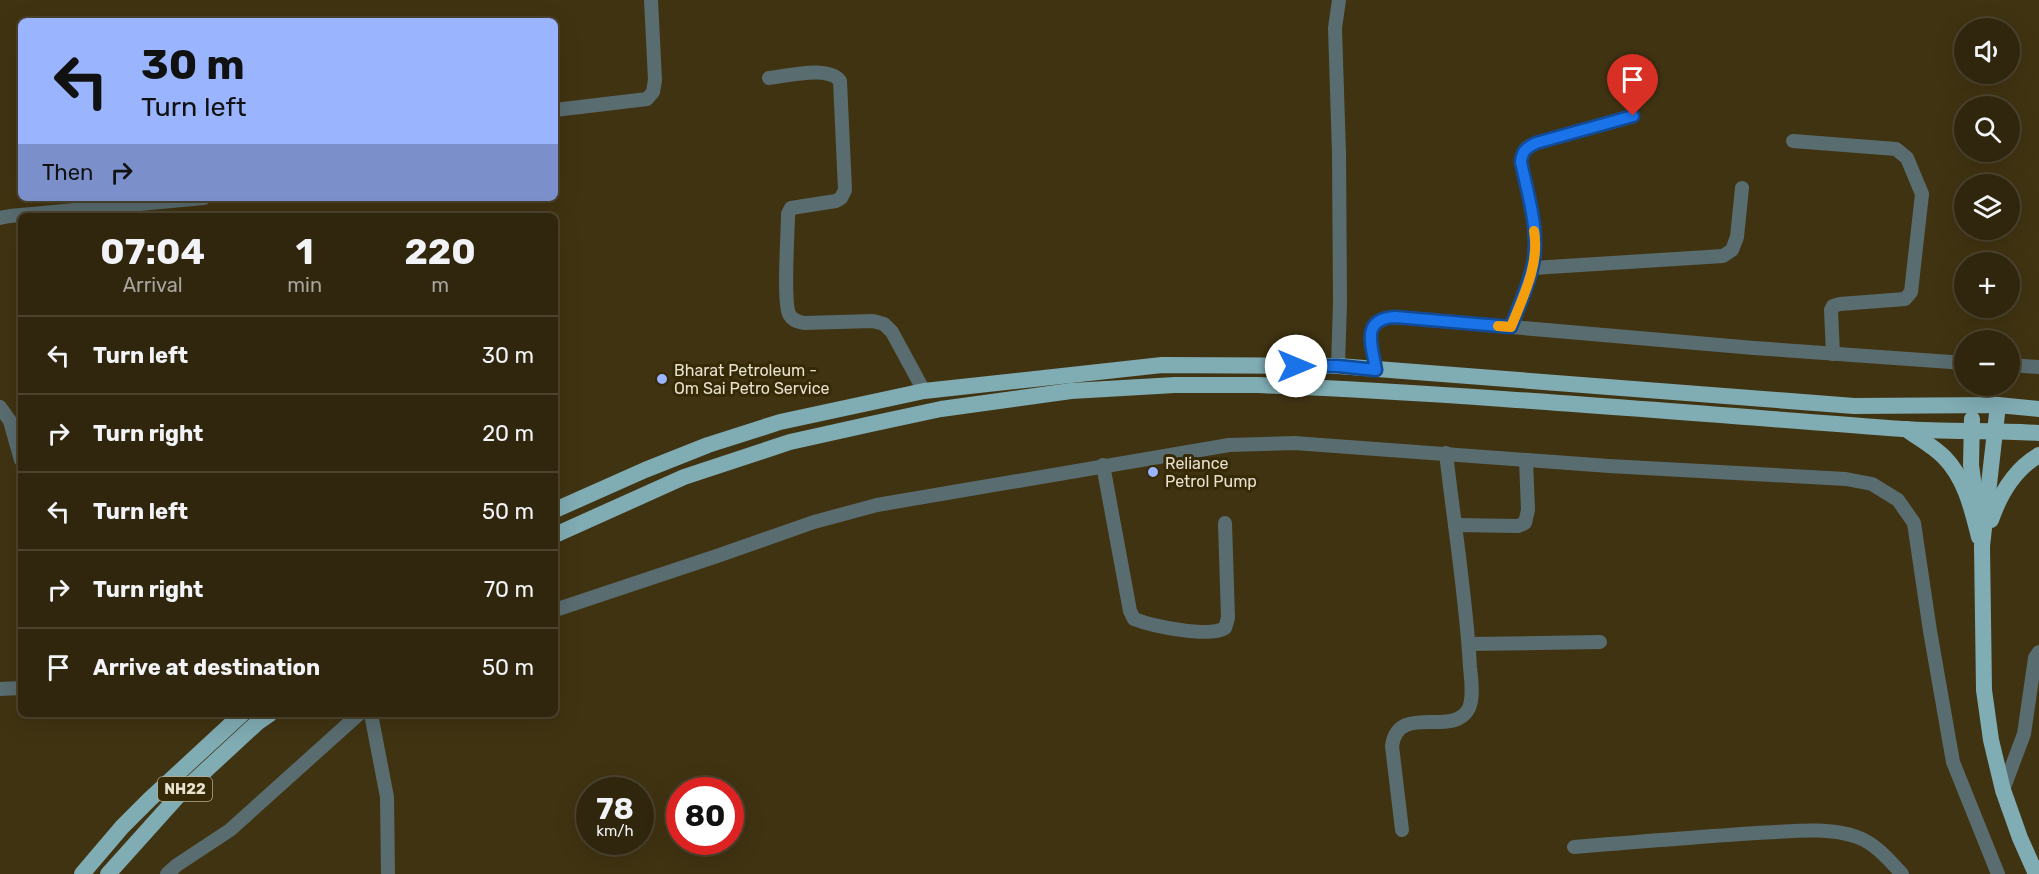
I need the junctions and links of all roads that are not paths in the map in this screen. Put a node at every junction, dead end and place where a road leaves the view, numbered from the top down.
1 (651, 0) edge
2 (1339, 0) edge
3 (769, 78) dead end
4 (558, 110) edge
5 (1633, 116) dead end
6 (1793, 141) dead end
7 (1742, 188) dead end
8 (172, 201) edge
9 (42, 213) edge
10 (18, 215) edge
11 (0, 218) edge
12 (1533, 268) junction
13 (1511, 327) junction
14 (1833, 354) junction
15 (1954, 362) edge
16 (1338, 366) junction
17 (2020, 366) edge
18 (2039, 367) edge
19 (1376, 370) junction
20 (924, 391) junction
21 (1972, 405) junction
22 (1998, 405) junction
23 (0, 406) edge
24 (2039, 409) edge
25 (1906, 429) junction
26 (1971, 430) junction
27 (1996, 430) junction
28 (2039, 433) edge
29 (18, 450) edge
30 (1446, 453) junction
31 (2039, 455) edge
32 (1526, 460) junction
33 (1103, 465) junction
34 (558, 509) edge
35 (1225, 523) dead end
36 (1455, 525) junction
37 (558, 534) edge
38 (1982, 546) junction
39 (558, 609) edge
40 (1600, 642) dead end
41 (1469, 644) junction
42 (2039, 652) edge
43 (18, 688) edge
44 (0, 689) edge
45 (239, 717) edge
46 (266, 717) edge
47 (356, 717) edge
48 (371, 717) edge
49 (2003, 790) junction
50 (1401, 830) dead end
51 (1574, 846) dead end
52 (82, 874) edge
53 (108, 874) edge
54 (167, 874) edge
55 (388, 874) edge
56 (1902, 874) edge
57 (1998, 874) edge
58 (2036, 874) edge

1 - 4 street
2 - 16 street
3 - 20 street
5 - 12 street
6 - 14 street
7 - 12 street
8 - 9 street
10 - 11 street
12 - 13 street
13 - 14 street
13 - 19 street
14 - 15 street
16 - 19 highway
16 - 20 highway
17 - 18 street
19 - 21 highway
20 - 34 highway
21 - 22 highway
21 - 26 highway
22 - 24 highway
22 - 27 highway
23 - 29 street
25 - 26 highway
25 - 37 highway
25 - 38 highway
26 - 27 highway
26 - 38 highway
27 - 28 highway
27 - 38 highway
30 - 32 street
30 - 33 street
30 - 36 street
31 - 38 highway
32 - 36 street
32 - 57 street
33 - 35 street
33 - 39 street
36 - 41 street
38 - 49 highway
40 - 41 street
41 - 50 street
42 - 49 street
43 - 44 street
45 - 52 highway, NH22
46 - 53 highway, NH22
47 - 54 street
48 - 55 street
49 - 58 highway
51 - 56 street

